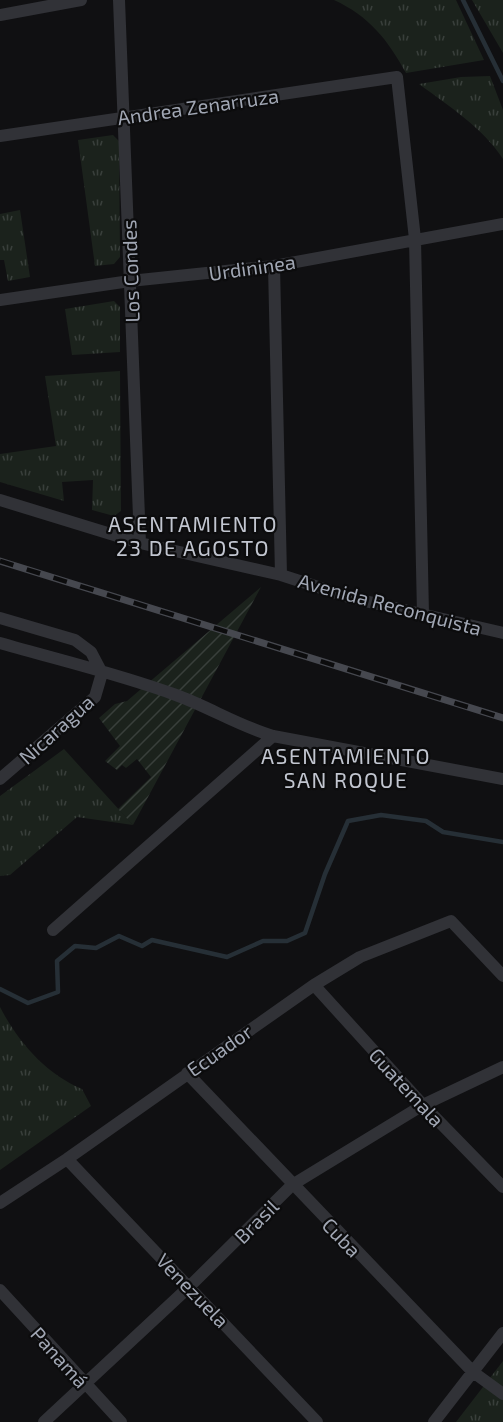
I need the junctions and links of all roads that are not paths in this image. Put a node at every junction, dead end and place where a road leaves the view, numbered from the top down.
1 (81, 0) edge
2 (119, 0) edge
3 (0, 15) edge
4 (124, 117) junction
5 (0, 136) edge
6 (503, 224) edge
7 (415, 239) junction
8 (274, 266) junction
9 (130, 281) junction
10 (0, 300) edge
11 (0, 500) edge
12 (140, 543) junction
13 (281, 575) junction
14 (423, 614) junction
15 (0, 618) edge
16 (503, 633) edge
17 (0, 643) edge
18 (102, 673) junction
19 (273, 736) junction
20 (0, 779) edge
21 (503, 779) edge
22 (53, 930) dead end
23 (503, 976) edge
24 (314, 985) junction
25 (503, 1067) edge
26 (187, 1073) junction
27 (423, 1105) junction
28 (67, 1159) junction
29 (292, 1185) junction
30 (503, 1187) edge
31 (0, 1203) edge
32 (190, 1286) junction
33 (0, 1290) edge
34 (503, 1333) edge
35 (473, 1372) junction
36 (84, 1383) junction
37 (503, 1394) edge
38 (44, 1422) edge
39 (122, 1422) edge
40 (317, 1422) edge
41 (434, 1422) edge

1 - 3 street
2 - 4 street, Los Condes
4 - 5 street, Andrea Zenarruza
4 - 7 street, Andrea Zenarruza
4 - 9 street, Los Condes
6 - 7 street, Urdininea
7 - 8 street, Urdininea
7 - 14 street
8 - 9 street, Urdininea
8 - 13 street
9 - 10 street, Urdininea
9 - 12 street, Los Condes
11 - 12 street, Avenida Reconquista
12 - 13 street, Avenida Reconquista
13 - 14 street, Avenida Reconquista
14 - 16 street, Avenida Reconquista
15 - 18 street
17 - 18 street
18 - 19 street
18 - 20 street, Nicaragua
19 - 21 street
19 - 22 street
23 - 24 street, Ecuador
24 - 26 street, Ecuador
24 - 27 street, Guatemala
25 - 27 street, Brasil
26 - 28 street, Ecuador
26 - 29 street, Cuba
27 - 29 street, Brasil
27 - 30 street, Guatemala
28 - 31 street, Ecuador
28 - 32 street, Venezuela
29 - 32 street, Brasil
29 - 35 street, Cuba
32 - 36 street, Brasil
32 - 40 street, Venezuela
33 - 36 street, Panamá
34 - 35 street
35 - 37 street, Cuba
35 - 41 street
36 - 38 street, Brasil
36 - 39 street, Panamá

